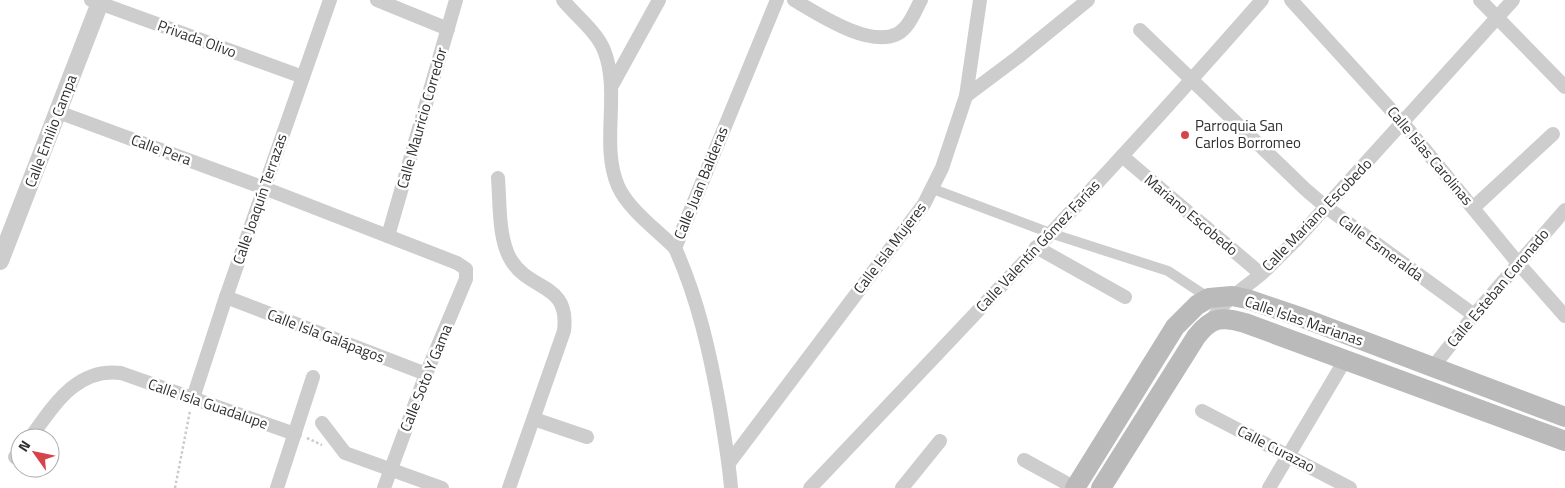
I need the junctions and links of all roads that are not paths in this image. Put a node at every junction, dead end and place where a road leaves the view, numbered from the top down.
1 (330, 0) edge
2 (377, 0) edge
3 (456, 0) edge
4 (563, 0) edge
5 (659, 0) edge
6 (777, 0) edge
7 (794, 0) edge
8 (921, 0) edge
9 (980, 0) edge
10 (1088, 0) edge
11 (1262, 0) edge
12 (1290, 0) edge
13 (1480, 0) edge
14 (1513, 0) edge
15 (97, 1) edge
16 (1498, 17) junction
17 (448, 29) junction
18 (1140, 30) dead end
19 (303, 77) junction
20 (1192, 80) junction
21 (1565, 86) edge
22 (611, 88) junction
23 (966, 96) junction
24 (58, 112) junction
25 (1403, 123) junction
26 (1553, 134) dead end
27 (1122, 156) junction
28 (498, 178) dead end
29 (264, 188) junction
30 (933, 189) junction
31 (1326, 208) junction
32 (1473, 208) junction
33 (1565, 210) edge
34 (1050, 233) junction
35 (388, 236) junction
36 (1036, 247) junction
37 (675, 248) junction
38 (0, 262) edge
39 (1518, 263) junction
40 (466, 269) joint
41 (1261, 274) junction
42 (1232, 296) junction
43 (226, 297) junction
44 (1124, 297) dead end
45 (1209, 298) junction
46 (1474, 315) junction
47 (1565, 316) edge
48 (1210, 323) junction
49 (1345, 360) junction
50 (1433, 368) junction
51 (426, 374) junction
52 (314, 377) dead end
53 (192, 398) junction
54 (1202, 411) dead end
55 (1565, 417) edge
56 (534, 419) junction
57 (322, 423) dead end
58 (38, 428) edge
59 (295, 434) junction
60 (1562, 434) edge
61 (587, 437) dead end
62 (940, 441) dead end
63 (1289, 455) junction
64 (1024, 460) dead end
65 (729, 463) junction
66 (390, 471) junction
67 (277, 488) edge
68 (384, 488) edge
69 (442, 488) edge
70 (510, 488) edge
71 (731, 488) edge
72 (810, 488) edge
73 (902, 488) edge
74 (1075, 488) edge
75 (1101, 488) edge
76 (1269, 488) edge
77 (1350, 488) edge

1 - 19 street, Calle Joaquín Terrazas
2 - 17 street
3 - 17 street, Calle Mauricio Corredor
4 - 22 street
5 - 22 street
6 - 37 street, Calle Juan Balderas
7 - 8 street
9 - 23 street, Calle Isla Mujeres
10 - 23 street
11 - 20 street, Calle Valentín Gómez Farías
12 - 25 street, Calle Islas Carolinas
13 - 16 street
14 - 16 street, Calle Mariano Escobedo
15 - 19 street, Privada Olivo
15 - 24 street, Calle Emilio Campa
16 - 21 street
16 - 25 street, Calle Mariano Escobedo
17 - 35 street, Calle Mauricio Corredor
18 - 20 street, Calle Esmeralda
19 - 29 street, Calle Joaquín Terrazas
20 - 27 street, Calle Valentín Gómez Farías
20 - 31 street, Calle Esmeralda
22 - 37 street
23 - 30 street, Calle Isla Mujeres
24 - 29 street, Calle Pera
24 - 38 street, Calle Emilio Campa
25 - 31 street, Calle Mariano Escobedo
25 - 32 street, Calle Islas Carolinas
26 - 32 street
27 - 34 street, Calle Valentín Gómez Farías
27 - 41 street, Mariano Escobedo
28 - 56 street
29 - 35 street, Calle Pera
29 - 43 street, Calle Joaquín Terrazas
30 - 34 street
30 - 65 street, Calle Isla Mujeres
31 - 41 street, Calle Mariano Escobedo
31 - 46 street, Calle Esmeralda
32 - 39 street, Calle Islas Carolinas
33 - 39 street, Calle Esteban Coronado
34 - 36 street, Calle Valentín Gómez Farías
34 - 45 street
35 - 40 street, Calle Pera
36 - 44 street
36 - 72 street, Calle Valentín Gómez Farías
37 - 65 street, Calle Juan Balderas
39 - 46 street, Calle Esteban Coronado
39 - 47 street, Calle Islas Carolinas
40 - 51 street, Calle Soto Y Gama
41 - 42 street, Calle Mariano Escobedo
42 - 45 main road, Calle Islas Marianas
42 - 48 street, Calle Mariano Escobedo
42 - 50 main road, Calle Islas Marianas
43 - 51 street, Calle Isla Galápagos
43 - 53 street, Calle Joaquín Terrazas
45 - 74 main road
46 - 50 street, Calle Esteban Coronado
48 - 49 main road, Calle Islas Marianas
48 - 75 main road, Calle Mariano Escobedo
49 - 60 main road, Calle Islas Marianas
49 - 63 street
50 - 55 main road, Calle Islas Marianas
51 - 66 street, Calle Soto Y Gama
52 - 59 street
53 - 58 street, Calle Isla Guadalupe
53 - 59 street, Calle Isla Guadalupe
54 - 63 street, Calle Curazao
56 - 61 street
56 - 70 street
57 - 66 street
59 - 67 street
62 - 73 street
63 - 76 street
63 - 77 street, Calle Curazao
64 - 74 street
65 - 71 street, Calle Juan Balderas
66 - 68 street, Calle Soto Y Gama
66 - 69 street

